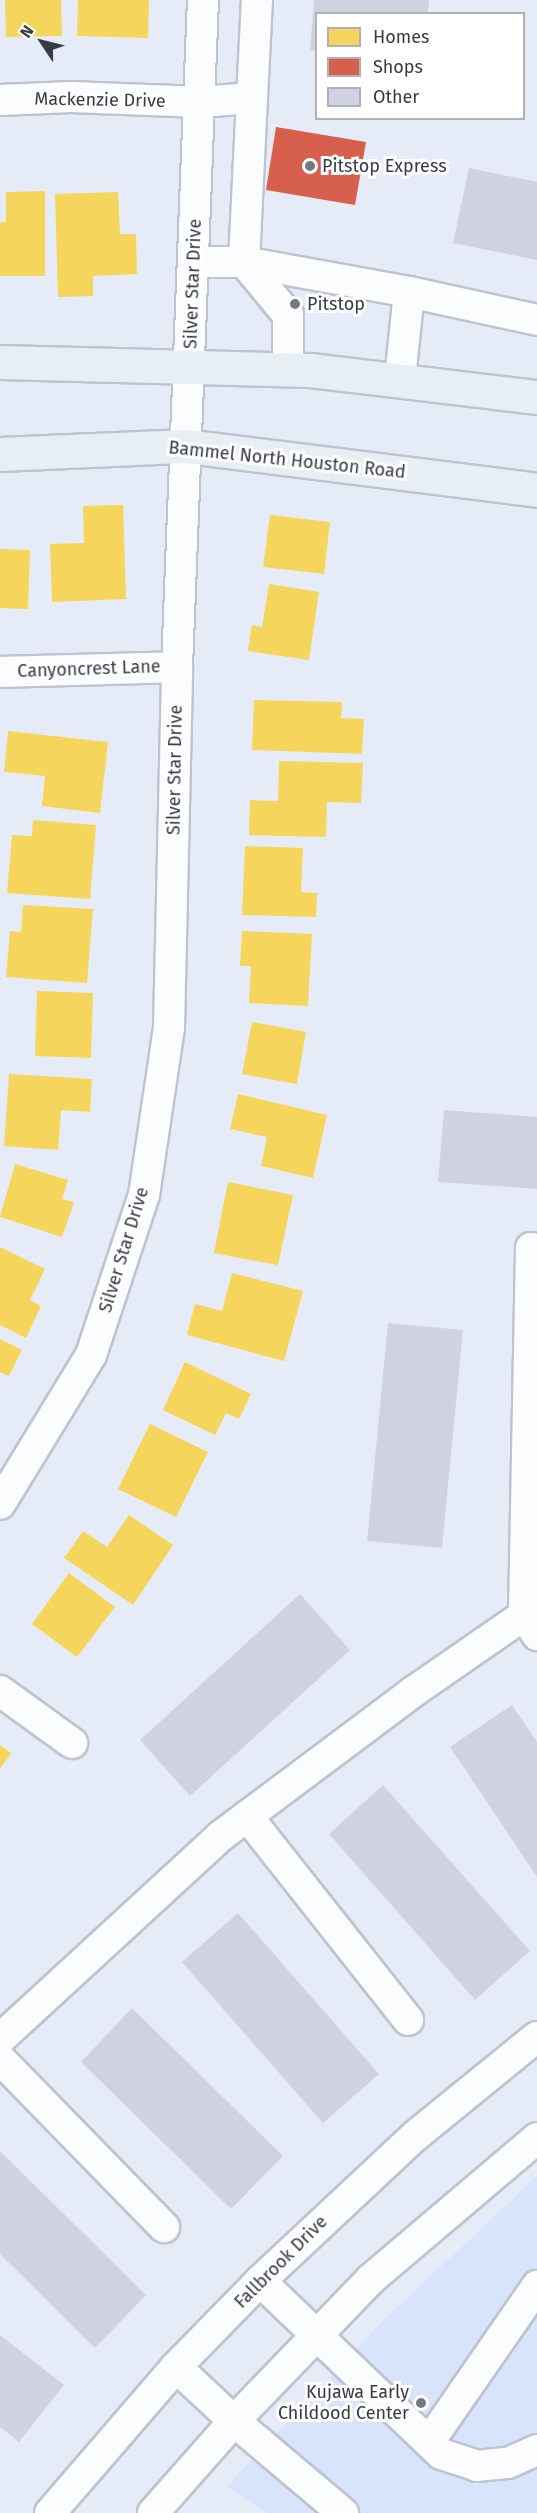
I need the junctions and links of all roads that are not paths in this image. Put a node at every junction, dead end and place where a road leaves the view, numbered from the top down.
1 (203, 0) edge
2 (257, 0) edge
3 (252, 98) junction
4 (0, 100) edge
5 (201, 102) junction
6 (194, 262) junction
7 (244, 262) junction
8 (409, 292) junction
9 (537, 320) edge
10 (0, 362) edge
11 (190, 365) junction
12 (288, 369) junction
13 (400, 379) junction
14 (537, 397) edge
15 (186, 446) junction
16 (0, 454) edge
17 (537, 490) edge
18 (177, 667) junction
19 (0, 672) edge
20 (537, 1248) edge
21 (0, 1504) edge
22 (533, 1618) edge
23 (0, 1691) edge
24 (72, 1743) dead end
25 (247, 1816) junction
26 (408, 2020) dead end
27 (537, 2037) edge
28 (0, 2040) edge
29 (0, 2059) edge
30 (537, 2138) edge
31 (164, 2227) dead end
32 (260, 2281) junction
33 (537, 2286) edge
34 (317, 2334) junction
35 (176, 2367) junction
36 (234, 2421) junction
37 (429, 2442) junction
38 (537, 2451) edge
39 (50, 2513) edge
40 (153, 2513) edge
41 (343, 2513) edge

1 - 5 street, Silver Star Drive
2 - 3 street
3 - 5 street, Mackenzie Drive
3 - 7 street
4 - 5 street, Mackenzie Drive
5 - 6 street, Silver Star Drive
6 - 7 street
6 - 11 street, Silver Star Drive
7 - 8 street
7 - 12 street
8 - 9 street
8 - 13 street
10 - 11 main road
11 - 12 main road
11 - 15 street, Silver Star Drive
12 - 13 main road
13 - 14 main road
15 - 16 main road, Bammel North Houston Road
15 - 17 main road, Bammel North Houston Road
15 - 18 street, Silver Star Drive
18 - 19 street, Canyoncrest Lane
18 - 21 street, Silver Star Drive
20 - 22 street
22 - 25 street
23 - 24 street
25 - 26 street
25 - 28 street
27 - 32 street, Fallbrook Drive
29 - 31 street
30 - 34 street
32 - 34 street
32 - 35 street, Fallbrook Drive
33 - 37 street
34 - 36 street
34 - 37 street
35 - 36 street
35 - 39 street, Fallbrook Drive
36 - 40 street
36 - 41 street
37 - 38 street

